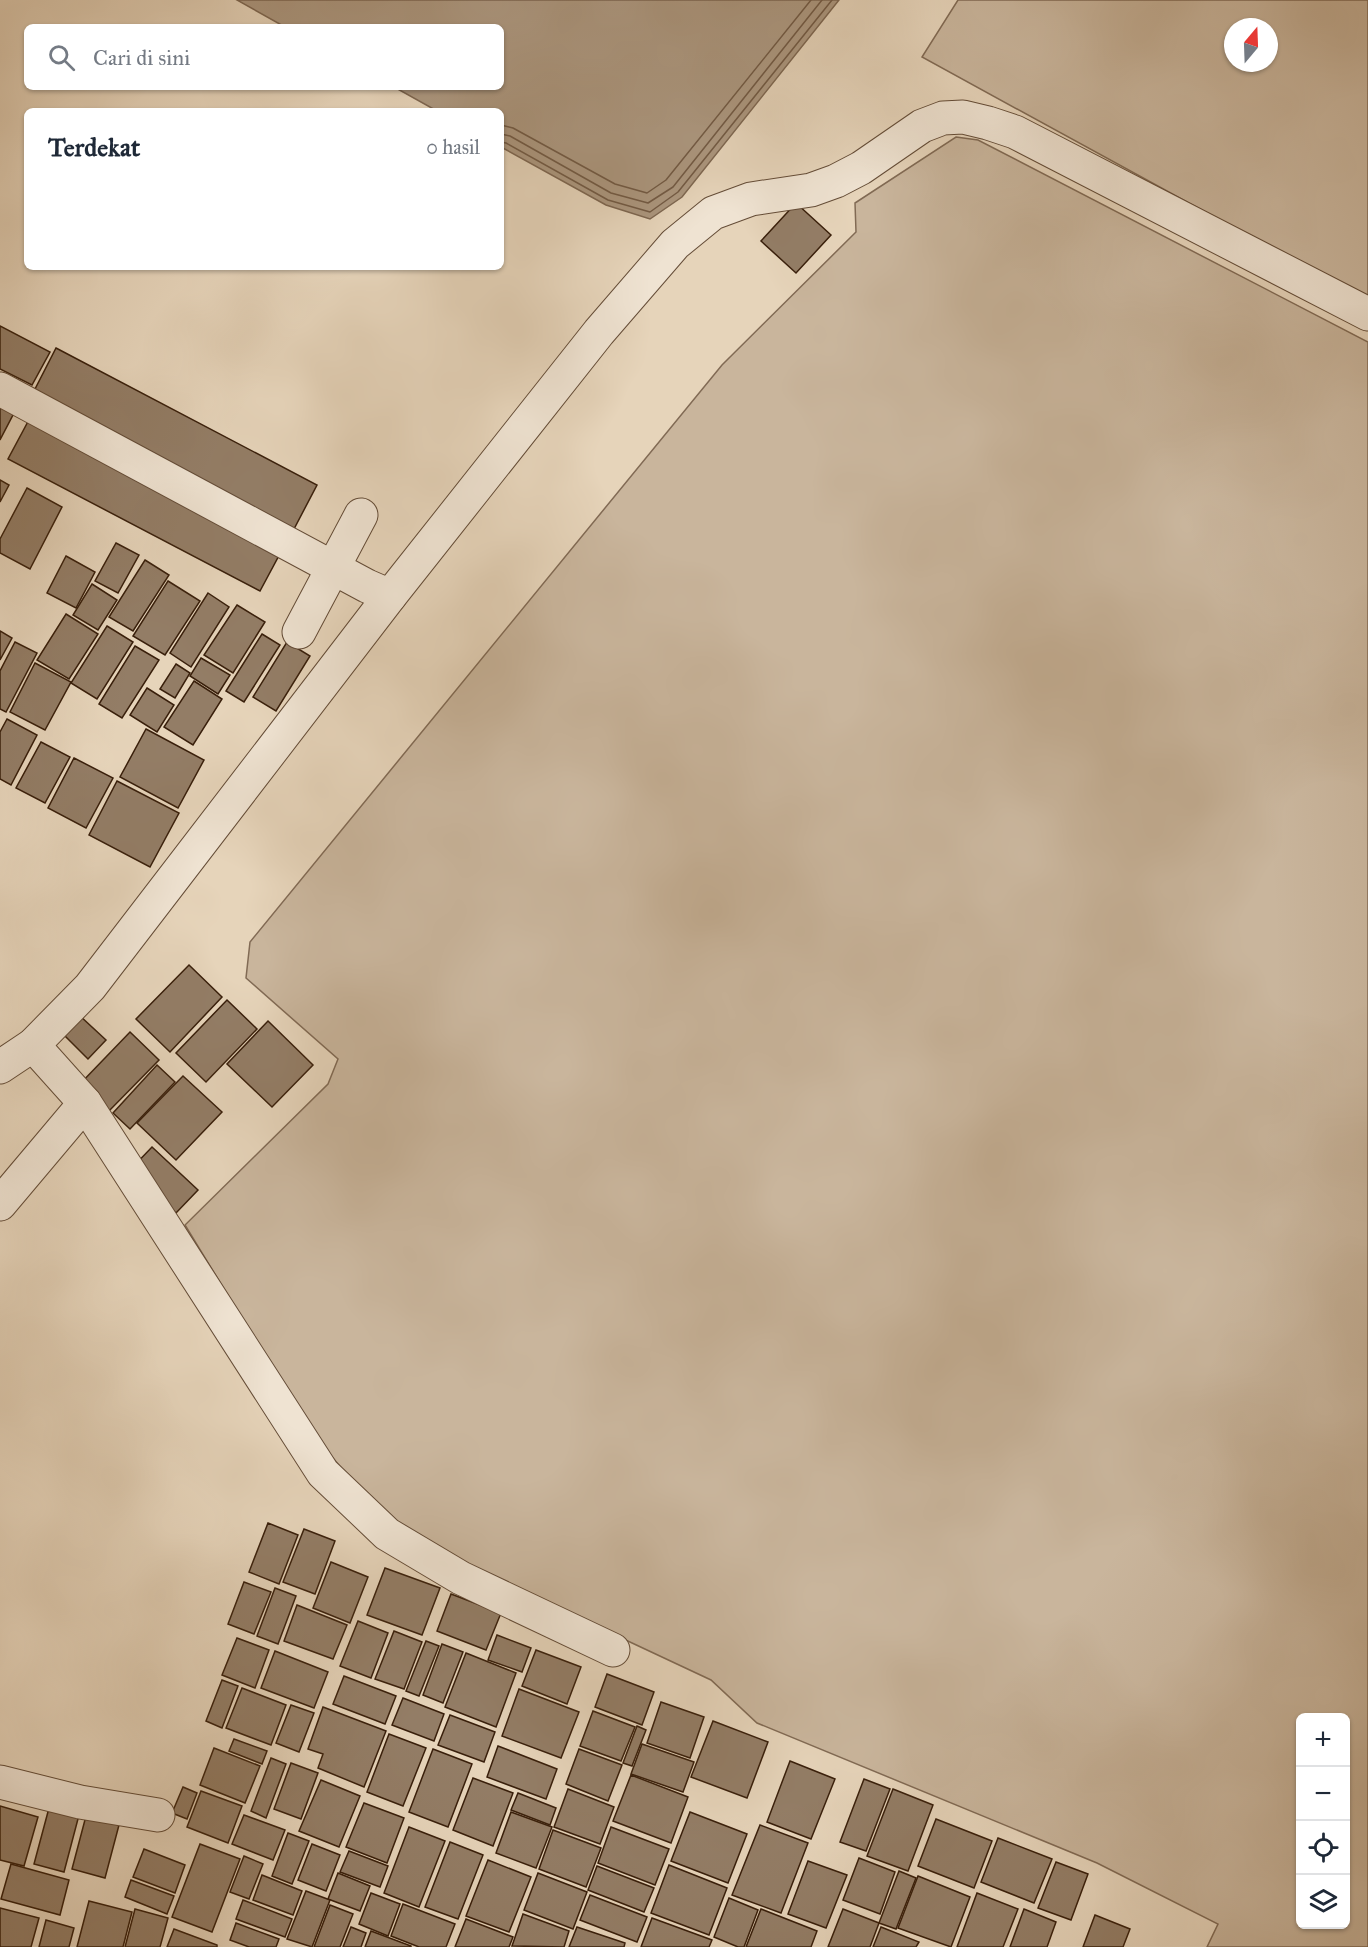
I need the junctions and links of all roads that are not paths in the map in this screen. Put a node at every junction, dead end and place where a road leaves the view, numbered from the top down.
1 (1368, 314) edge
2 (0, 389) edge
3 (361, 515) dead end
4 (333, 568) junction
5 (390, 596) junction
6 (299, 632) dead end
7 (41, 1053) junction
8 (0, 1067) edge
9 (81, 1098) junction
10 (0, 1204) edge
11 (613, 1650) dead end
12 (0, 1782) edge
13 (158, 1815) dead end

1 - 5 street
2 - 4 street
3 - 4 street
4 - 5 street
4 - 6 street
5 - 7 street
7 - 8 street
7 - 9 street
9 - 10 street
9 - 11 street
12 - 13 street

